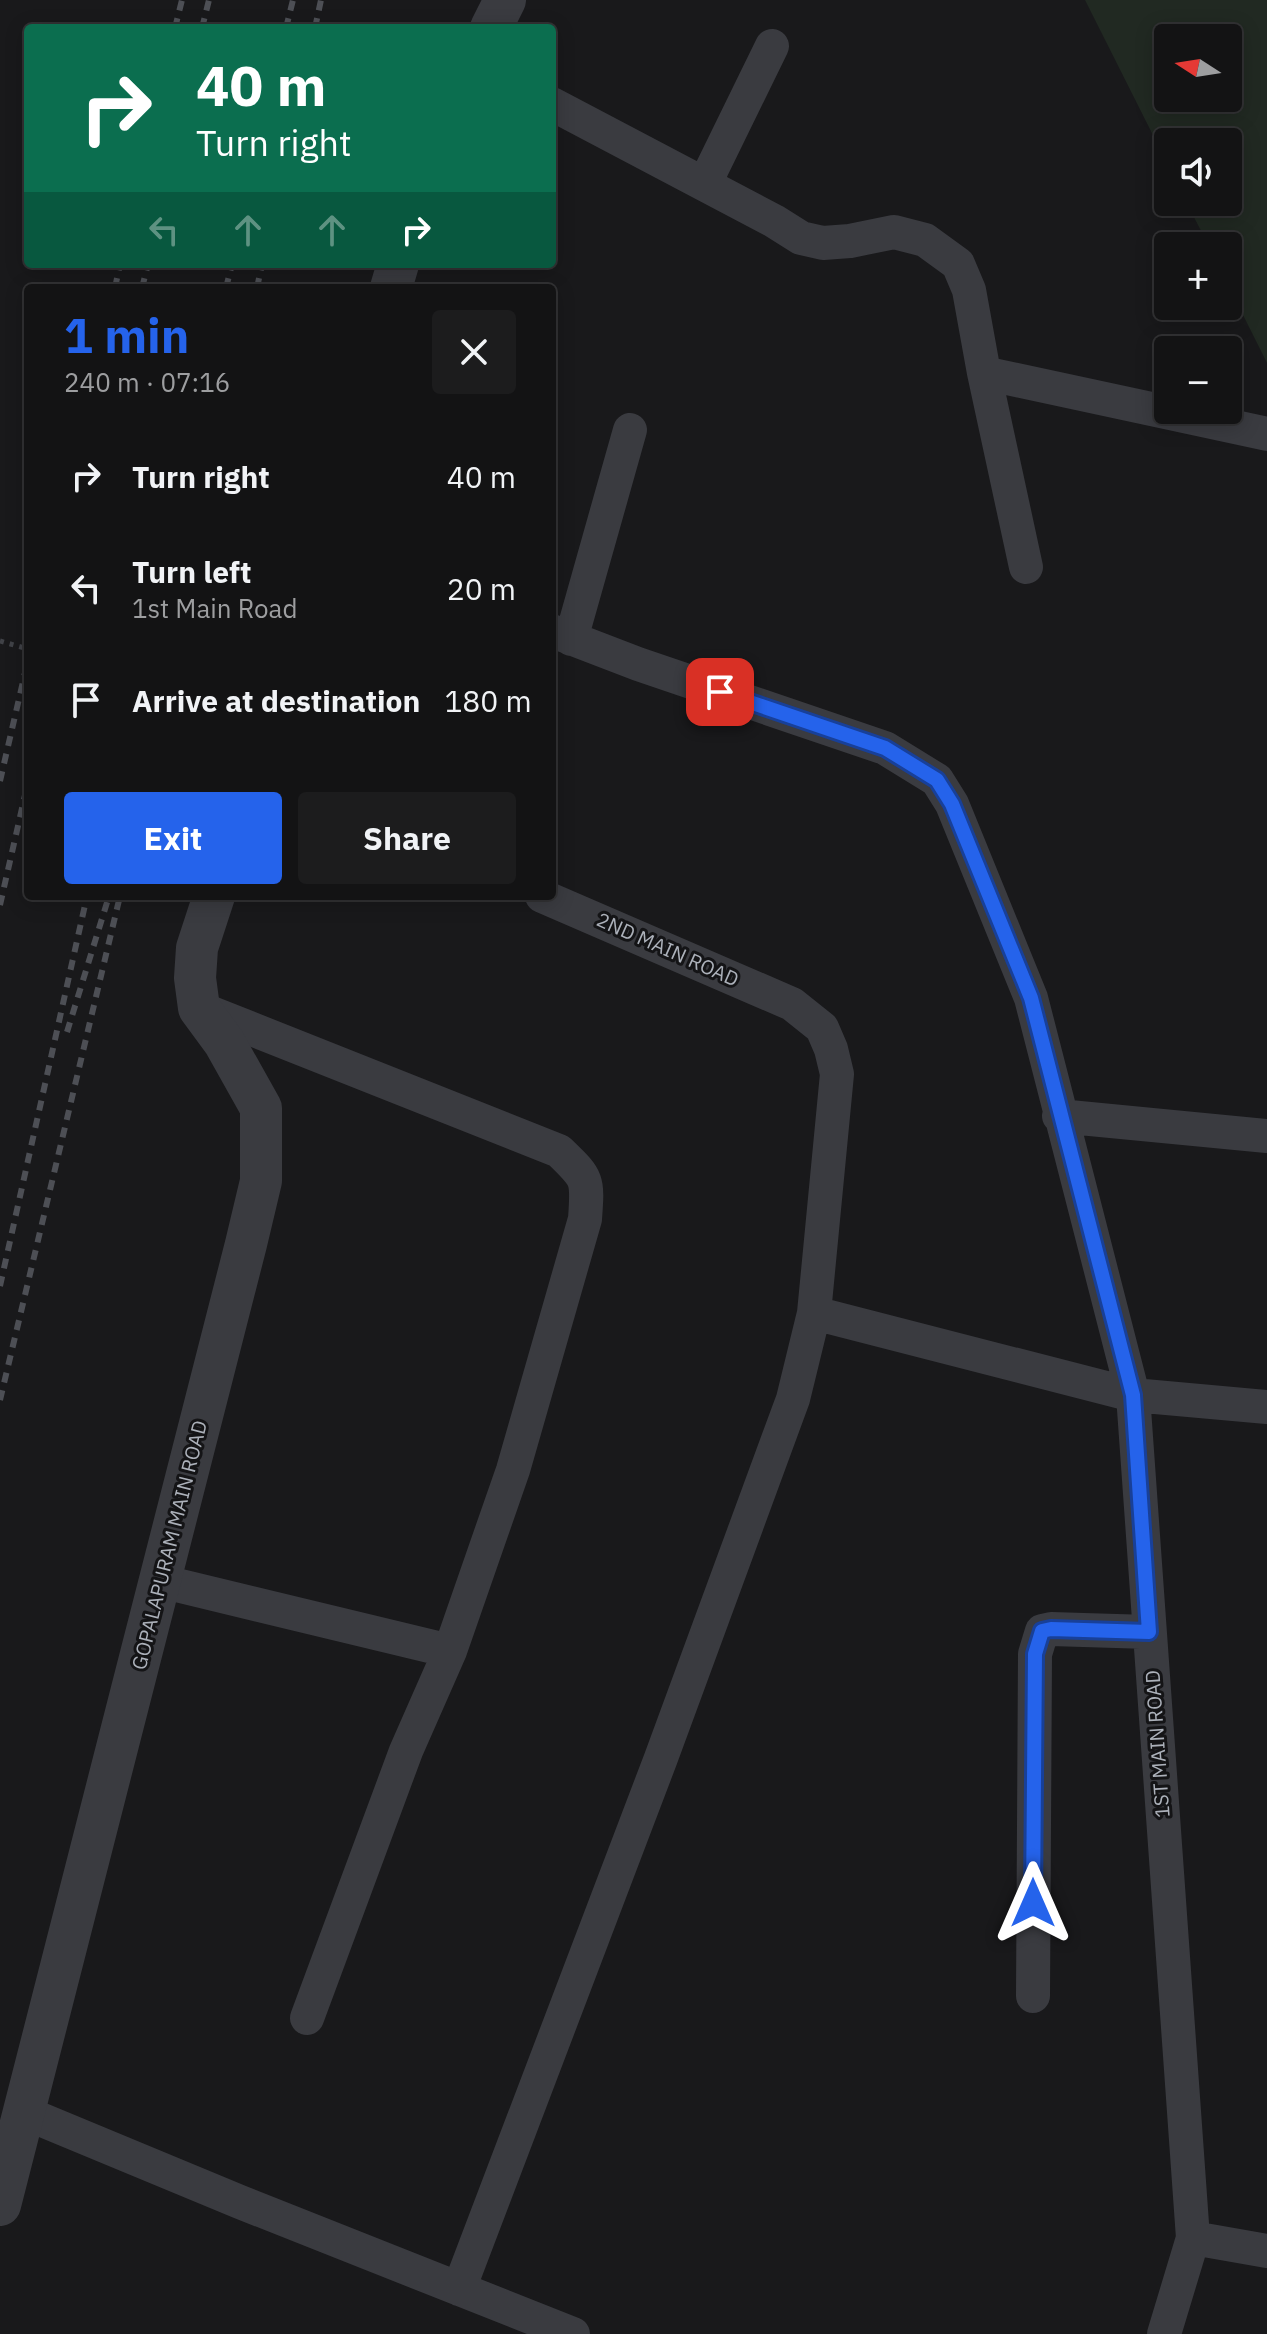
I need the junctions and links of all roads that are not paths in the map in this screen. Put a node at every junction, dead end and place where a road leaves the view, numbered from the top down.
1 (505, 0) edge
2 (493, 24) edge
3 (772, 46) dead end
4 (556, 106) edge
5 (705, 183) junction
6 (984, 373) junction
7 (630, 430) dead end
8 (1267, 434) edge
9 (1026, 567) dead end
10 (562, 635) edge
11 (213, 900) edge
12 (551, 900) edge
13 (199, 1008) junction
14 (1059, 1116) junction
15 (1267, 1136) edge
16 (814, 1313) junction
17 (1133, 1395) junction
18 (1267, 1407) edge
19 (160, 1581) junction
20 (1149, 1632) junction
21 (450, 1651) junction
22 (1033, 1996) dead end
23 (307, 2018) dead end
24 (23, 2112) junction
25 (0, 2205) edge
26 (1193, 2238) junction
27 (1267, 2251) edge
28 (459, 2289) junction
29 (573, 2334) edge
30 (1164, 2334) edge

1 - 2 street
3 - 5 street
4 - 5 street
5 - 6 street
6 - 8 street
6 - 9 street
7 - 10 street
10 - 14 street, 1ST MAIN ROAD
11 - 13 street
12 - 16 street, 2ND MAIN ROAD
13 - 19 street, GOPALAPURAM MAIN ROAD
13 - 21 street
14 - 15 street
14 - 17 street, 1ST MAIN ROAD
16 - 17 street
16 - 28 street, 2ND MAIN ROAD
17 - 18 street
17 - 20 street, 1ST MAIN ROAD
19 - 21 street
19 - 24 street, GOPALAPURAM MAIN ROAD
20 - 22 street
20 - 26 street, 1ST MAIN ROAD
21 - 23 street
24 - 25 street, GOPALAPURAM MAIN ROAD
24 - 28 street
26 - 27 street
26 - 30 street, 1ST MAIN ROAD
28 - 29 street

